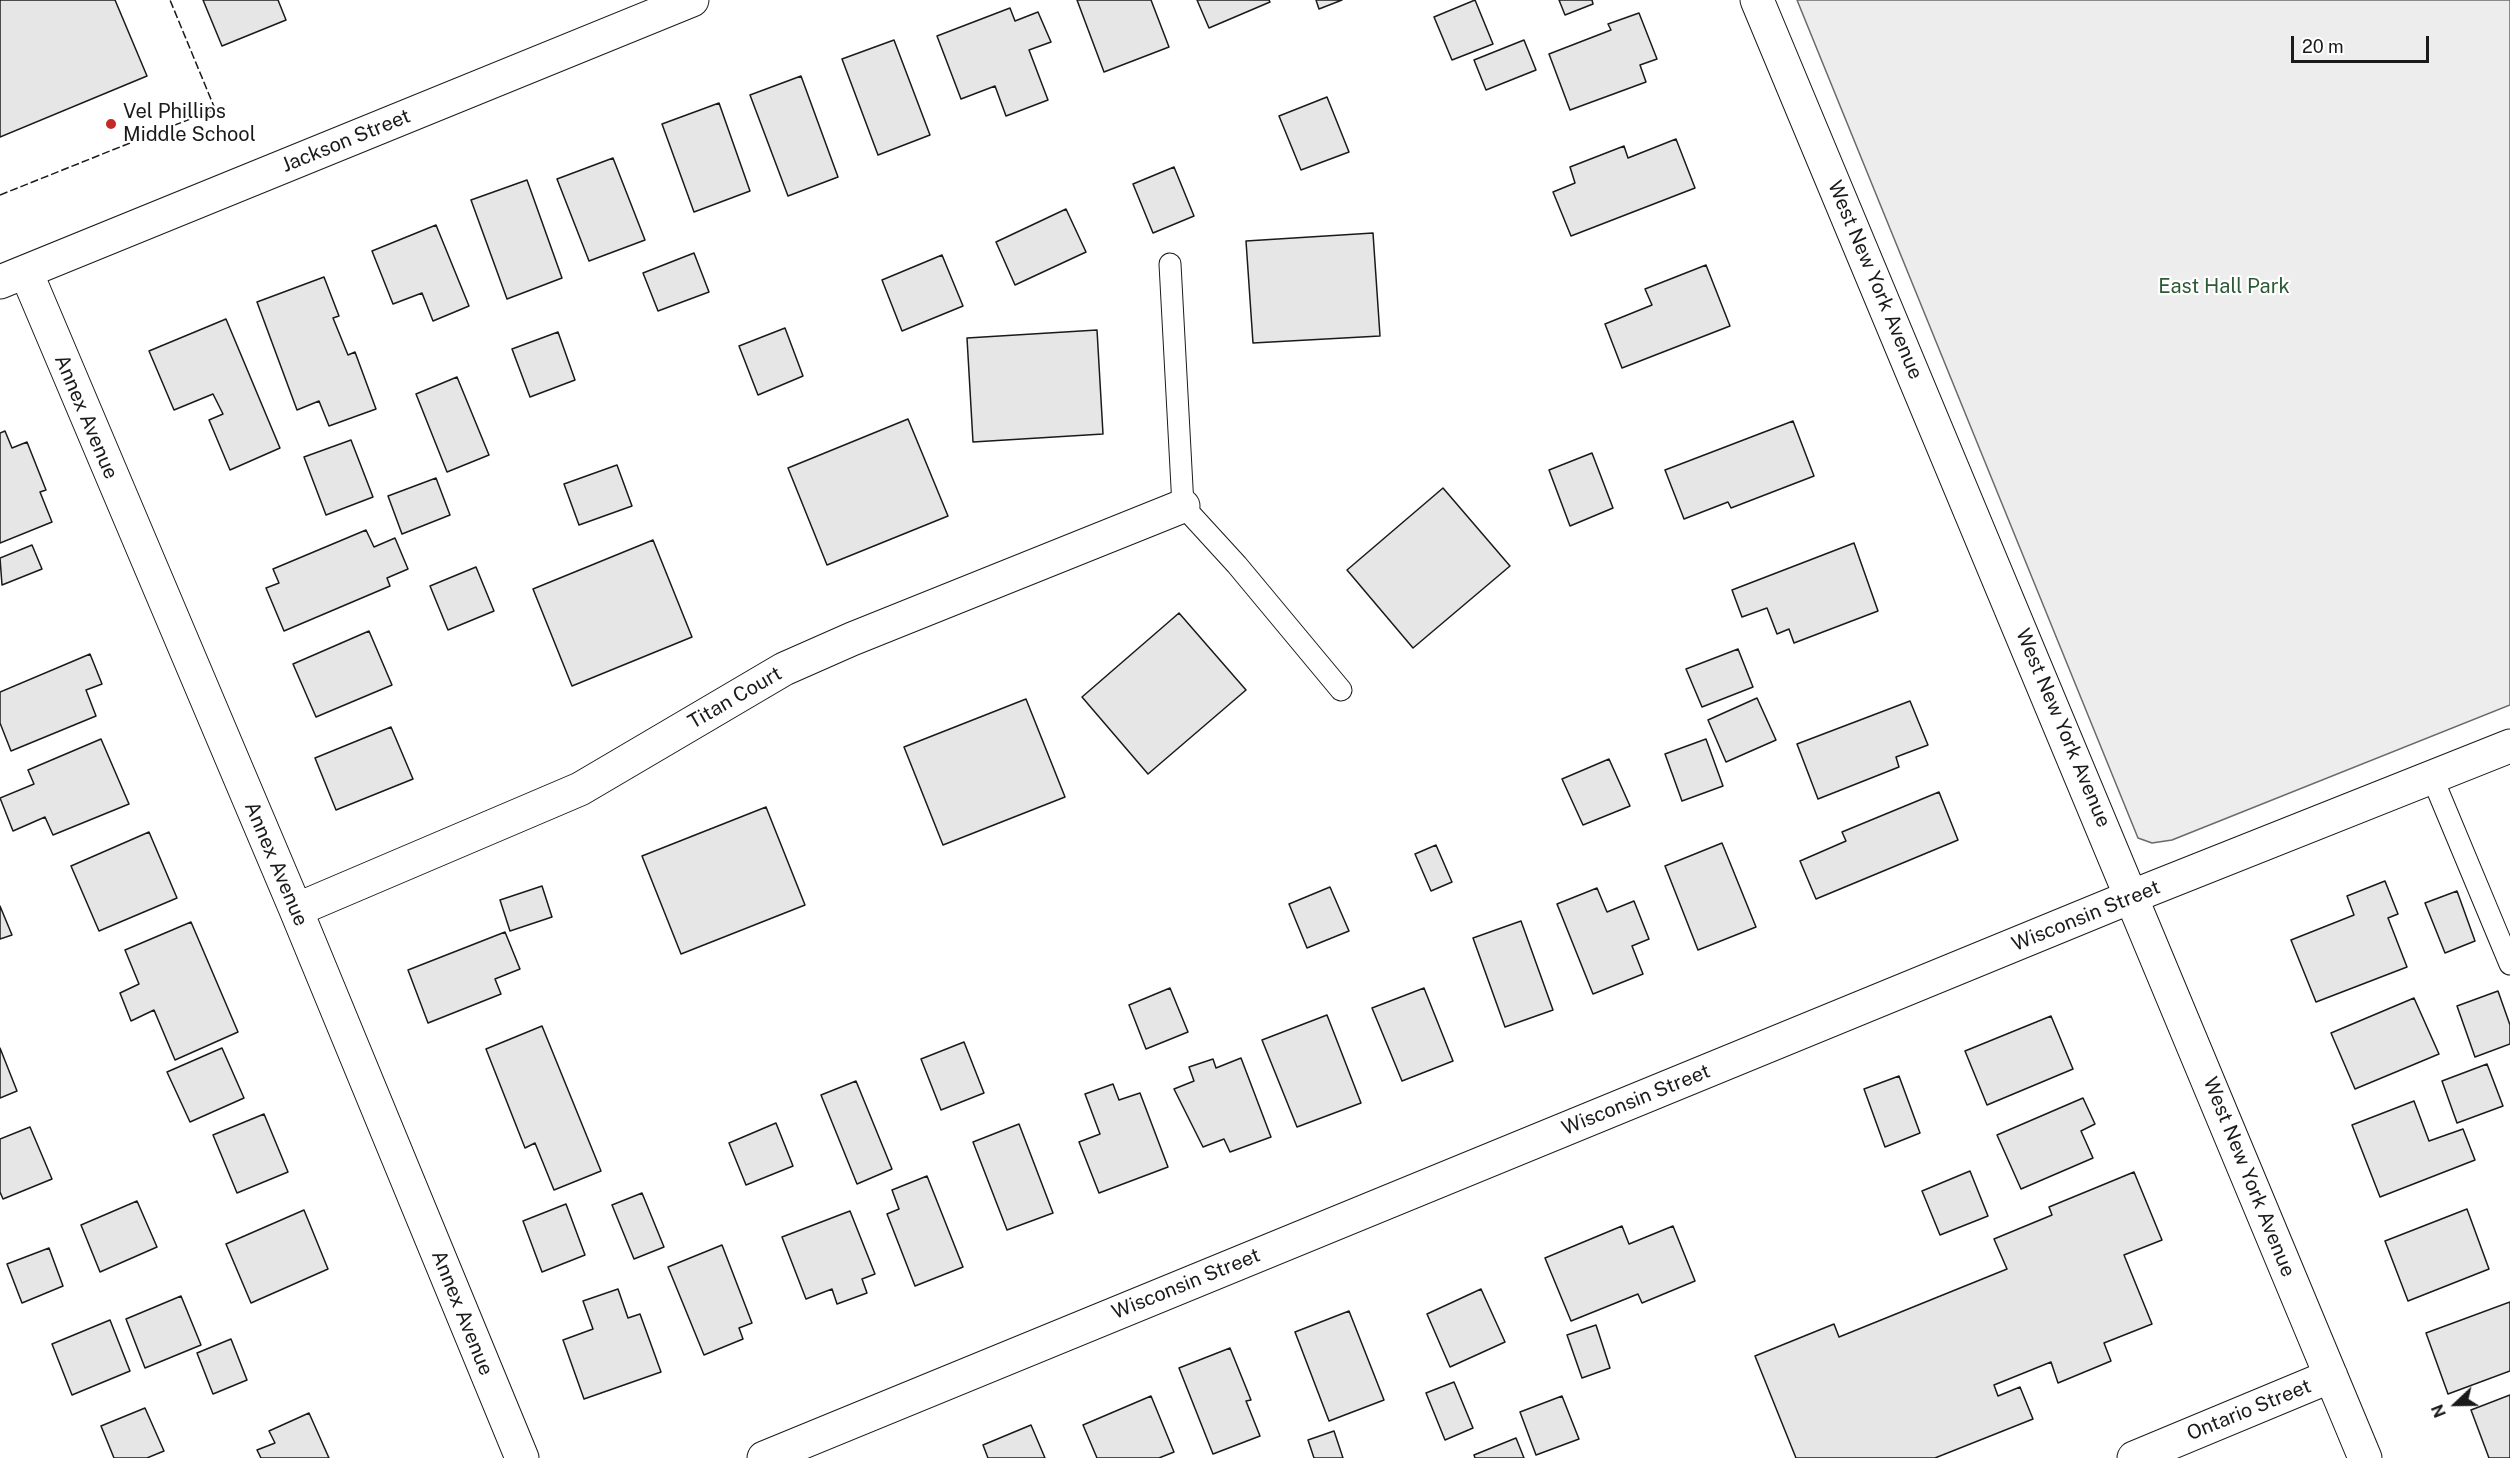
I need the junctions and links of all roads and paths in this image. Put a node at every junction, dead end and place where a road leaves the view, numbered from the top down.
1 (692, 0) edge
2 (1757, 0) edge
3 (1170, 264) dead end
4 (13, 277) edge
5 (1183, 506) junction
6 (1341, 690) dead end
7 (2510, 746) edge
8 (2432, 777) junction
9 (2133, 896) junction
10 (296, 910) junction
11 (2510, 964) edge
12 (2331, 1376) junction
13 (522, 1458) edge
14 (764, 1458) edge
15 (2134, 1458) edge
16 (2365, 1458) edge

1 - 4 street, Jackson Street
2 - 9 street, West New York Avenue
3 - 5 lane
4 - 10 street, Annex Avenue
5 - 6 lane
5 - 10 street, Titan Court
7 - 8 street, Wisconsin Street
8 - 9 street, Wisconsin Street
8 - 11 lane
9 - 12 street, West New York Avenue
9 - 14 street, Wisconsin Street
10 - 13 street, Annex Avenue
12 - 15 street, Ontario Street
12 - 16 street, West New York Avenue

